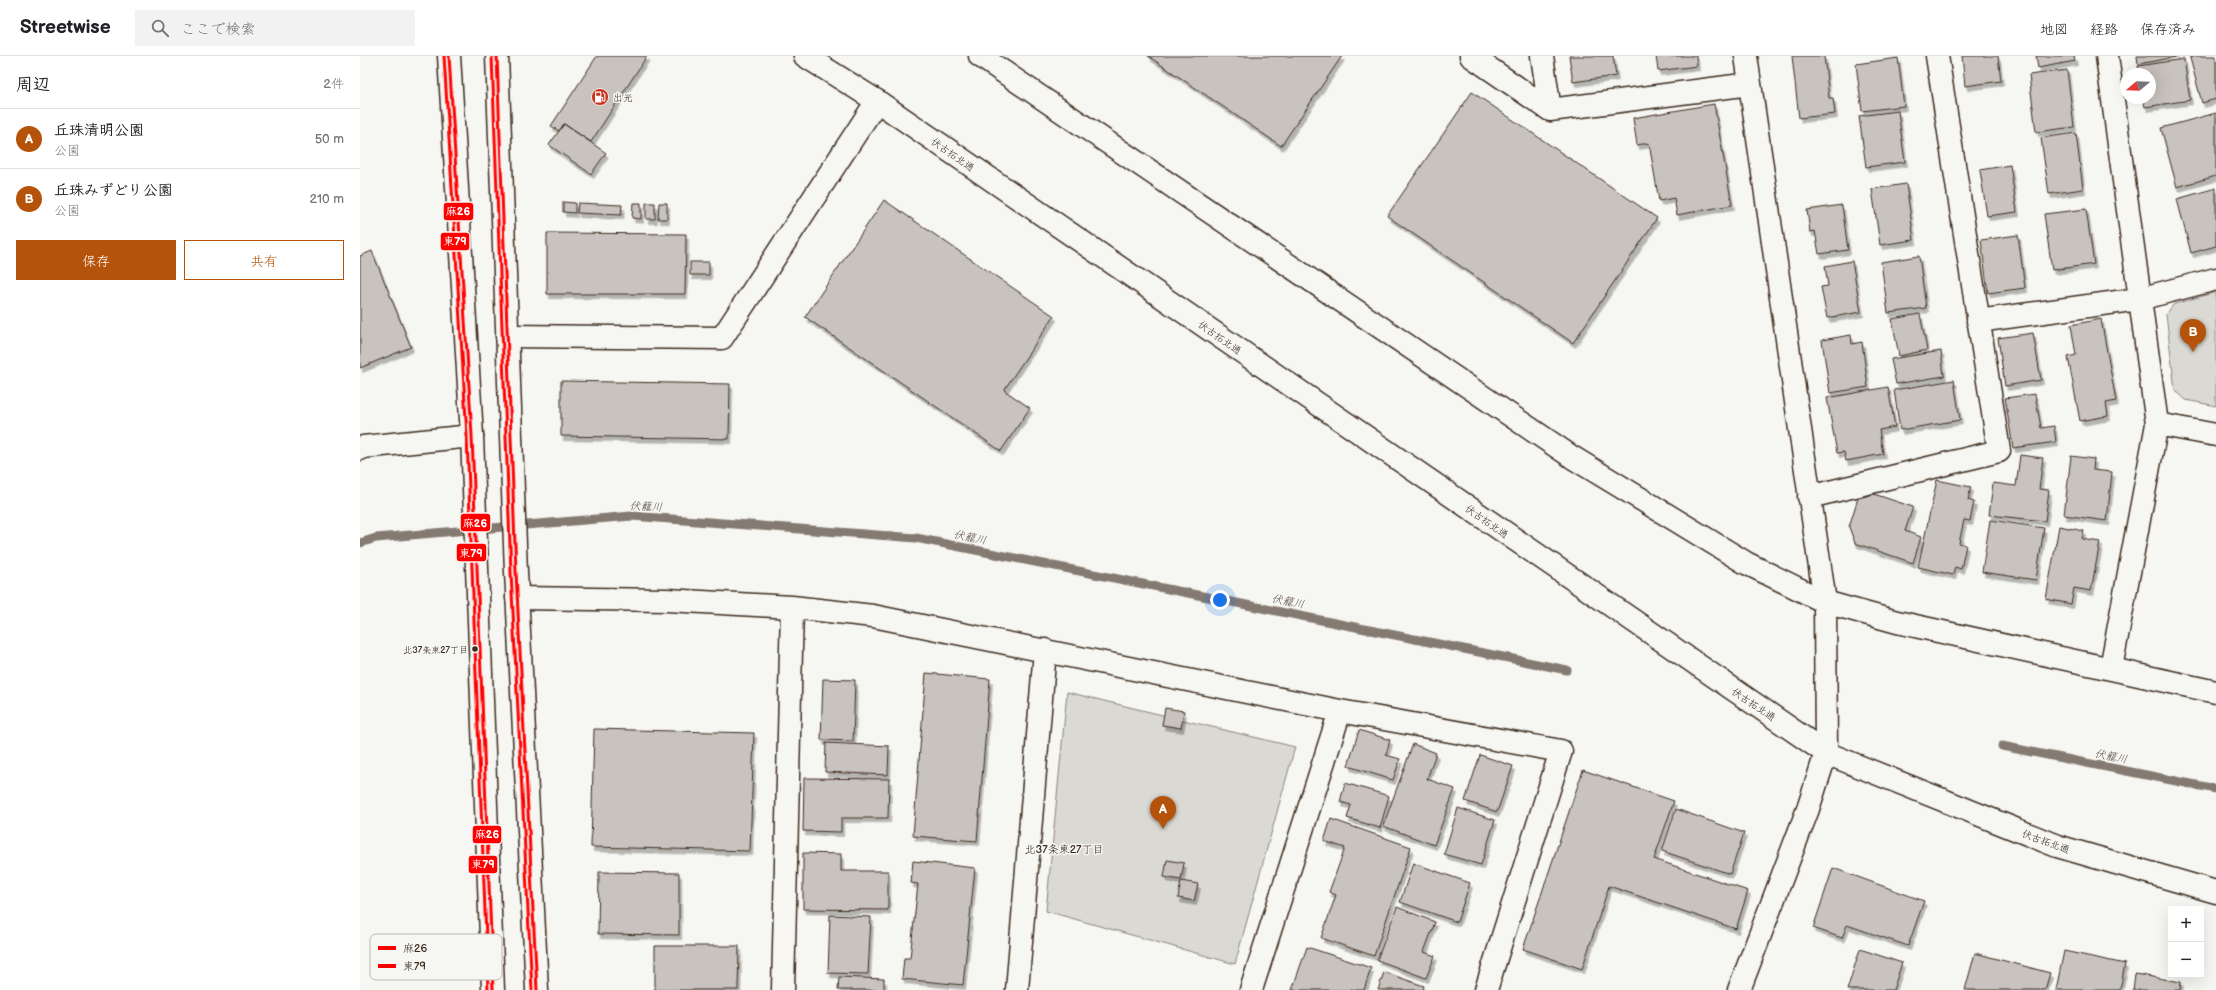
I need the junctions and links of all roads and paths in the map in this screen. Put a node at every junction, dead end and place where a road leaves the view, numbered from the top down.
1 (449, 56) edge
2 (497, 56) edge
3 (805, 56) edge
4 (980, 56) edge
5 (1471, 56) edge
6 (1542, 56) edge
7 (1746, 56) edge
8 (1937, 56) edge
9 (2107, 56) edge
10 (1750, 84) junction
11 (877, 101) junction
12 (1550, 110) junction
13 (2216, 279) edge
14 (2139, 299) junction
15 (1978, 321) junction
16 (507, 336) junction
17 (2157, 424) junction
18 (2216, 435) edge
19 (472, 436) junction
20 (360, 449) edge
21 (1809, 497) junction
22 (517, 598) junction
23 (1825, 602) junction
24 (792, 608) junction
25 (1045, 650) junction
26 (2111, 668) junction
27 (2216, 692) edge
28 (1340, 711) junction
29 (1826, 753) junction
30 (2216, 892) edge
31 (491, 934) edge
32 (493, 980) edge
33 (493, 990) edge
34 (537, 990) edge
35 (783, 990) edge
36 (1017, 990) edge
37 (1251, 990) edge
38 (1486, 990) edge
39 (1739, 990) edge

1 - 19 street
2 - 16 street
3 - 11 street, 伏古拓北通
4 - 23 street
5 - 12 street
6 - 12 street
7 - 10 street
8 - 15 street
9 - 14 street
10 - 12 street
10 - 21 street
11 - 16 street
11 - 29 street, 伏古拓北通
13 - 14 street
14 - 15 street
14 - 17 street
15 - 21 street
16 - 22 street
17 - 18 street
17 - 26 street
19 - 20 street
19 - 31 street
21 - 23 street
22 - 24 street
22 - 34 street
23 - 26 street
23 - 29 street
24 - 25 street
24 - 35 street
25 - 28 street
25 - 36 street
26 - 27 street
28 - 37 street
28 - 38 street
29 - 30 street, 伏古拓北通
29 - 39 street
32 - 33 street

